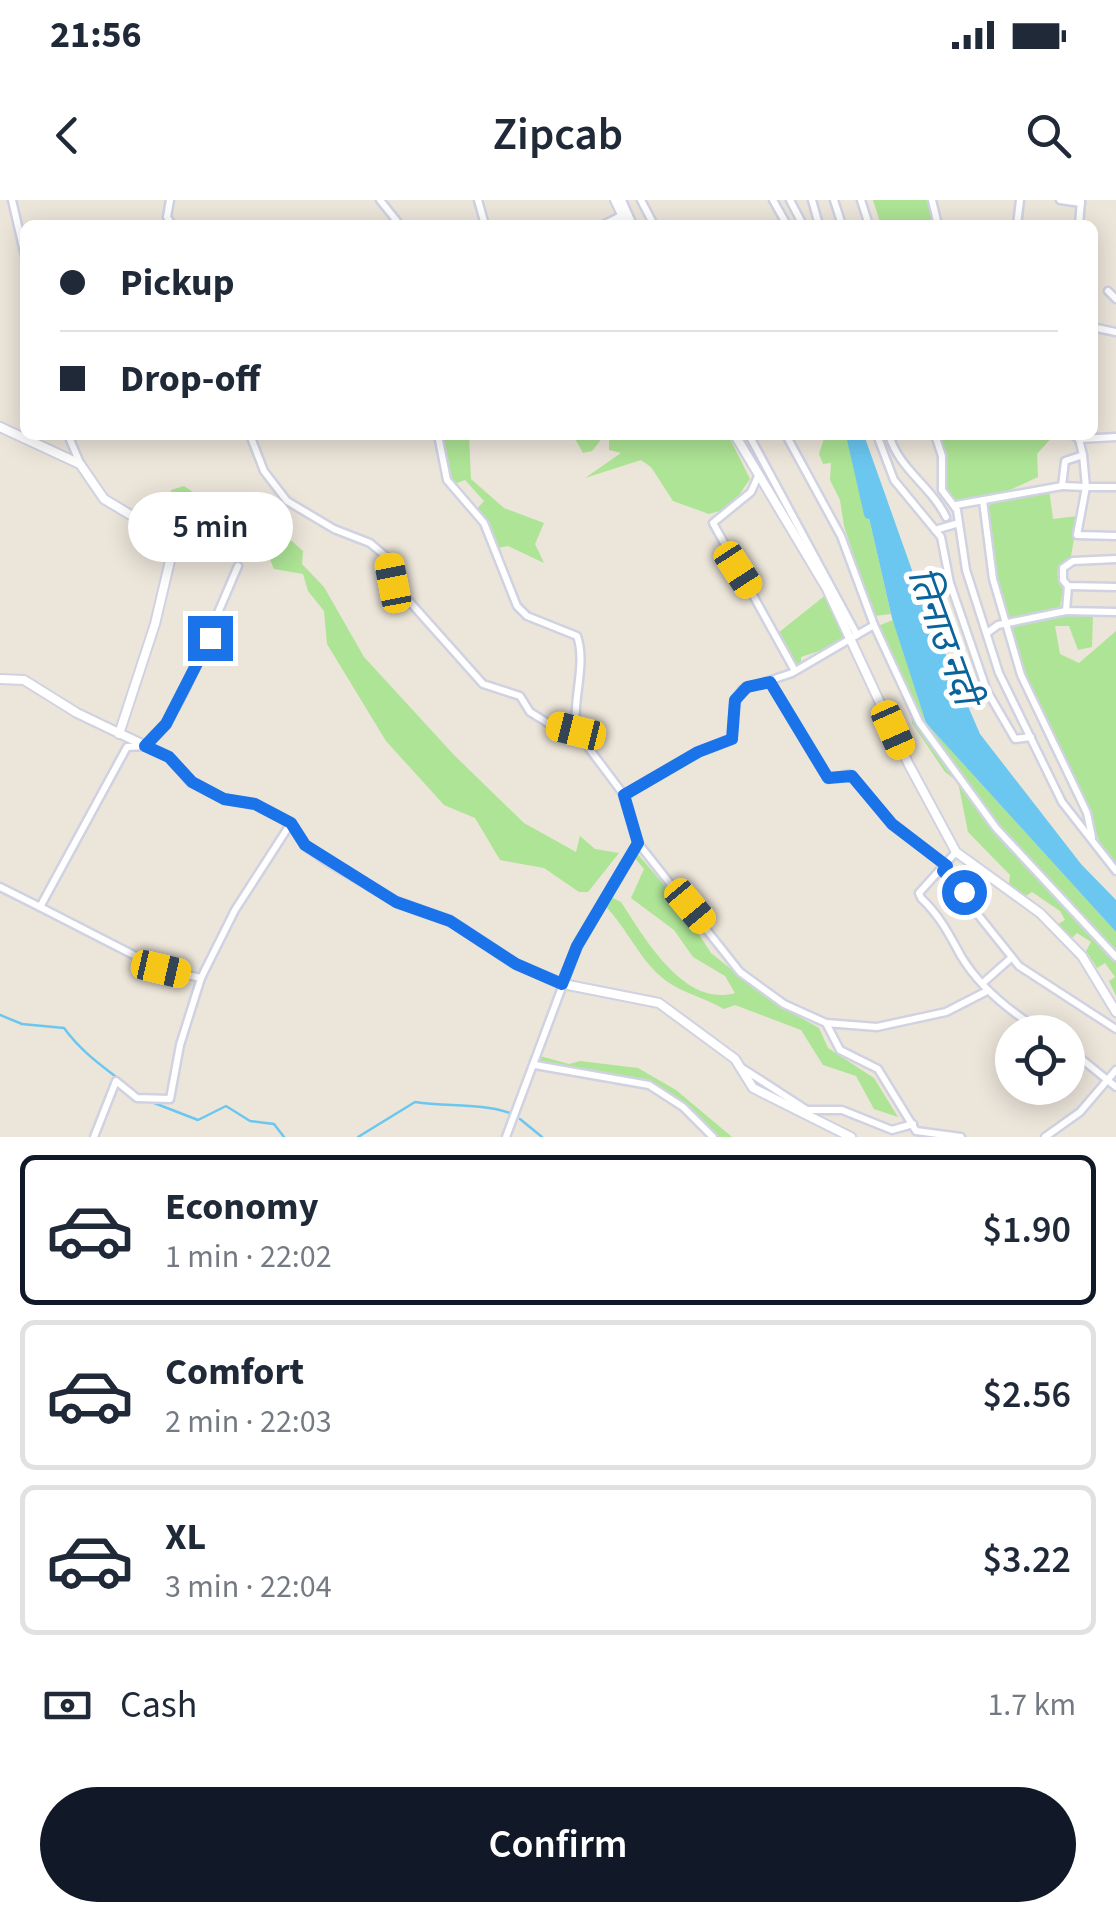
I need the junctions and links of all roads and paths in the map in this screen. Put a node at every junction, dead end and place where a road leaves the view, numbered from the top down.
1 (12, 200) edge
2 (380, 200) edge
3 (618, 200) edge
4 (1060, 200) edge
5 (1081, 202) edge
6 (622, 215) junction
7 (396, 220) edge
8 (613, 220) edge
9 (626, 220) edge
10 (20, 234) edge
11 (1108, 291) dead end
12 (1116, 299) edge
13 (28, 440) edge
14 (70, 440) edge
15 (252, 440) edge
16 (439, 440) edge
17 (737, 440) edge
18 (752, 440) edge
19 (789, 440) edge
20 (880, 440) edge
21 (891, 440) edge
22 (937, 440) edge
23 (1077, 440) edge
24 (1083, 456) junction
25 (80, 464) junction
26 (759, 474) junction
27 (1062, 486) junction
28 (1086, 487) junction
29 (1116, 487) edge
30 (984, 502) junction
31 (953, 504) junction
32 (946, 517) dead end
33 (959, 523) junction
34 (935, 530) junction
35 (1116, 536) edge
36 (1116, 559) edge
37 (238, 566) dead end
38 (1068, 586) junction
39 (1116, 587) edge
40 (1066, 611) junction
41 (1116, 612) edge
42 (1008, 623) junction
43 (874, 625) junction
44 (988, 633) junction
45 (854, 638) junction
46 (796, 672) junction
47 (0, 679) edge
48 (770, 682) junction
49 (576, 731) junction
50 (119, 734) junction
51 (1032, 738) junction
52 (145, 746) junction
53 (624, 795) junction
54 (291, 823) junction
55 (1092, 838) junction
56 (638, 843) junction
57 (956, 852) junction
58 (945, 868) junction
59 (1116, 871) edge
60 (0, 887) edge
61 (40, 907) junction
62 (1116, 957) edge
63 (1012, 958) junction
64 (201, 978) junction
65 (984, 982) junction
66 (562, 984) junction
67 (988, 991) junction
68 (1116, 1012) edge
69 (1020, 1015) edge
70 (826, 1023) junction
71 (1116, 1029) edge
72 (1085, 1061) edge
73 (535, 1066) junction
74 (740, 1066) junction
75 (1116, 1070) edge
76 (1109, 1080) junction
77 (1116, 1087) edge
78 (913, 1124) junction
79 (94, 1137) edge
80 (506, 1137) edge
81 (712, 1137) edge
82 (852, 1137) edge
83 (961, 1137) edge
84 (1045, 1137) edge

1 - 10 street
2 - 7 street
3 - 6 street
4 - 5 street
6 - 8 street
6 - 9 street
11 - 12 street
13 - 25 street
14 - 25 street
15 - 49 street
16 - 49 street
17 - 26 street
18 - 45 street
19 - 43 street
20 - 34 street
21 - 32 street
22 - 31 street
23 - 24 street
24 - 27 street
24 - 28 street
25 - 50 street
26 - 45 street
26 - 46 street
27 - 28 street
27 - 30 street
28 - 29 street
28 - 35 street
30 - 31 street
30 - 42 street
31 - 33 street
33 - 34 street
33 - 44 street
34 - 51 street
36 - 38 street
37 - 52 street
38 - 39 street
38 - 40 street
40 - 41 street
40 - 42 street
42 - 44 street
42 - 55 street
43 - 45 street
43 - 62 street
44 - 51 street
45 - 46 street
45 - 57 street
46 - 48 street
47 - 50 street
48 - 53 street
48 - 58 street
49 - 53 street
50 - 52 street
51 - 55 street
52 - 54 street
52 - 61 street
53 - 56 street
54 - 64 street
54 - 66 street
55 - 59 street
56 - 66 street
56 - 70 street
57 - 58 street
57 - 68 street
58 - 63 street
58 - 65 street
60 - 61 street
61 - 64 street
63 - 65 street
63 - 71 street
64 - 79 street
65 - 67 street
66 - 73 street
66 - 74 street
67 - 69 street
67 - 70 street
70 - 78 street
72 - 76 street
73 - 80 street
73 - 81 street
74 - 78 street
74 - 82 street
75 - 76 street
76 - 77 street
76 - 84 street
78 - 83 street

